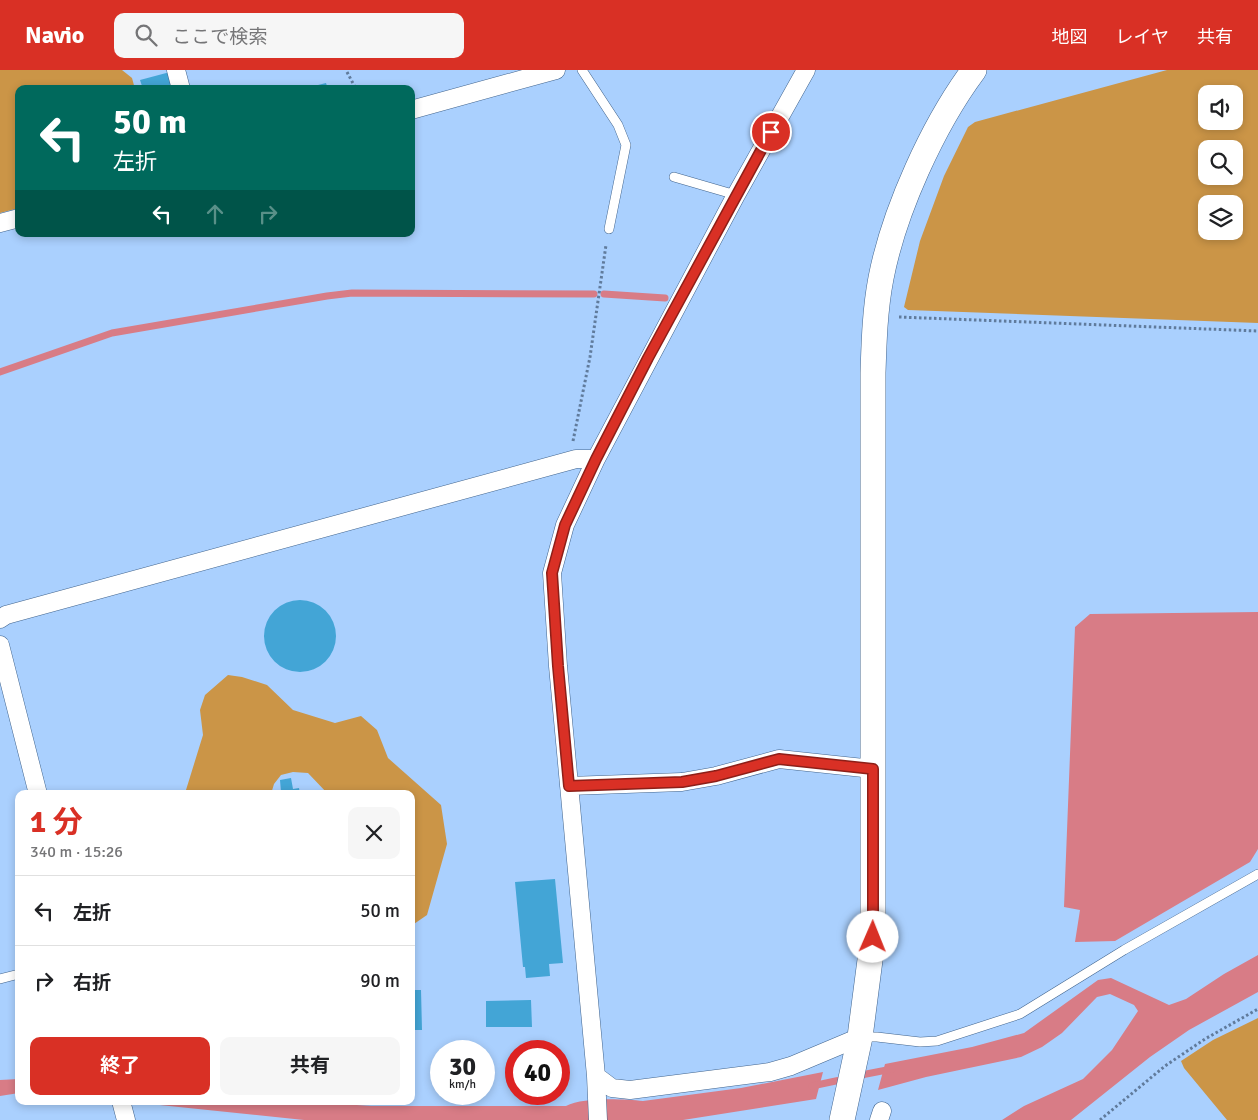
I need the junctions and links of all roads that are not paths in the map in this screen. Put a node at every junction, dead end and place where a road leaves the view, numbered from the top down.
1 (176, 70) edge
2 (556, 70) edge
3 (582, 70) edge
4 (806, 70) edge
5 (974, 70) edge
6 (180, 85) edge
7 (415, 109) edge
8 (674, 177) dead end
9 (736, 195) junction
10 (15, 219) edge
11 (0, 223) edge
12 (609, 229) road end
13 (596, 459) junction
14 (0, 619) edge
15 (0, 645) edge
16 (873, 769) junction
17 (569, 786) junction
18 (37, 790) edge
19 (1258, 874) edge
20 (15, 975) edge
21 (0, 979) edge
22 (858, 1048) junction
23 (596, 1076) junction
24 (122, 1105) edge
25 (844, 1111) edge
26 (126, 1120) edge
27 (598, 1120) edge

1 - 6 street
2 - 7 street
3 - 12 lane
4 - 9 street
5 - 16 street
8 - 9 lane
9 - 13 street
10 - 11 street
13 - 14 street
13 - 17 street
15 - 18 street
16 - 17 street
16 - 22 street
17 - 23 street
19 - 22 lane
20 - 21 lane
22 - 23 street
22 - 25 street
23 - 27 street
24 - 26 street

